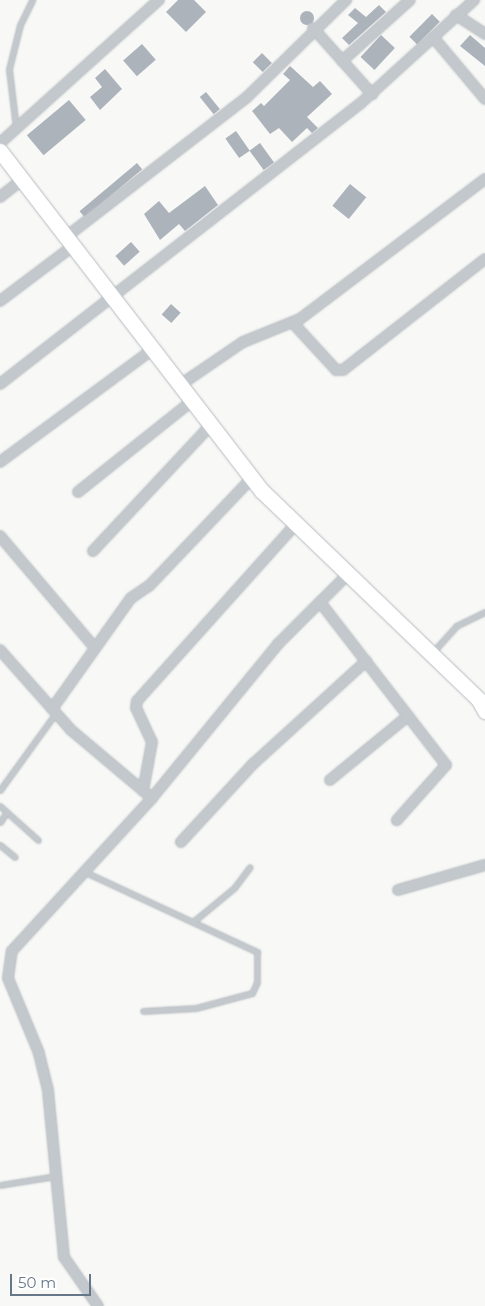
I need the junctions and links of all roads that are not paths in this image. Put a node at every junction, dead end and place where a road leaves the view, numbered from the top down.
1 (32, 0) edge
2 (159, 0) edge
3 (346, 0) edge
4 (410, 0) edge
5 (474, 0) edge
6 (456, 15) junction
7 (313, 28) junction
8 (485, 34) edge
9 (432, 37) junction
10 (342, 60) junction
11 (372, 94) junction
12 (485, 99) edge
13 (16, 129) junction
14 (0, 143) edge
15 (0, 151) edge
16 (485, 179) edge
17 (22, 180) junction
18 (0, 196) edge
19 (69, 242) junction
20 (485, 258) edge
21 (111, 297) junction
22 (0, 301) edge
23 (293, 323) junction
24 (152, 350) junction
25 (0, 384) edge
26 (180, 385) junction
27 (192, 401) junction
28 (211, 425) junction
29 (0, 462) edge
30 (252, 478) junction
31 (78, 492) dead end
32 (296, 524) junction
33 (0, 536) edge
34 (93, 552) dead end
35 (348, 574) junction
36 (320, 602) junction
37 (485, 612) edge
38 (95, 648) junction
39 (0, 650) edge
40 (431, 653) junction
41 (366, 661) junction
42 (54, 711) junction
43 (485, 711) edge
44 (408, 716) junction
45 (330, 780) dead end
46 (0, 790) edge
47 (148, 794) junction
48 (0, 806) edge
49 (6, 814) junction
50 (397, 820) dead end
51 (0, 822) edge
52 (38, 840) dead end
53 (181, 842) dead end
54 (0, 844) edge
55 (15, 857) dead end
56 (485, 864) edge
57 (250, 867) dead end
58 (85, 872) junction
59 (398, 890) dead end
60 (194, 921) junction
61 (143, 1011) dead end
62 (56, 1176) junction
63 (0, 1185) edge
64 (98, 1306) edge

1 - 13 lane
2 - 13 street
3 - 7 street
4 - 10 street
5 - 6 street
6 - 8 street
6 - 9 street
7 - 10 street
7 - 19 street
9 - 11 street
9 - 12 street
10 - 11 street
11 - 21 street
13 - 14 street
15 - 17 main road
16 - 23 street
17 - 18 street
17 - 19 main road
19 - 21 main road
19 - 22 street
20 - 23 street
21 - 24 main road
21 - 25 street
23 - 26 street
24 - 26 main road
24 - 29 street
26 - 27 main road
27 - 28 main road
27 - 31 street
28 - 30 main road
28 - 34 street
30 - 32 main road
30 - 38 street
32 - 35 main road
32 - 47 street
33 - 38 street
35 - 36 street
35 - 40 main road
36 - 41 street
36 - 47 street
37 - 40 lane
38 - 42 street
39 - 42 street
40 - 43 main road
41 - 44 street
41 - 53 street
42 - 46 lane
42 - 47 street
44 - 45 street
44 - 50 street
47 - 58 street
48 - 49 lane
49 - 51 lane
49 - 52 lane
54 - 55 lane
56 - 59 street
57 - 60 lane
58 - 60 lane
58 - 62 street
60 - 61 lane
62 - 63 lane
62 - 64 street

